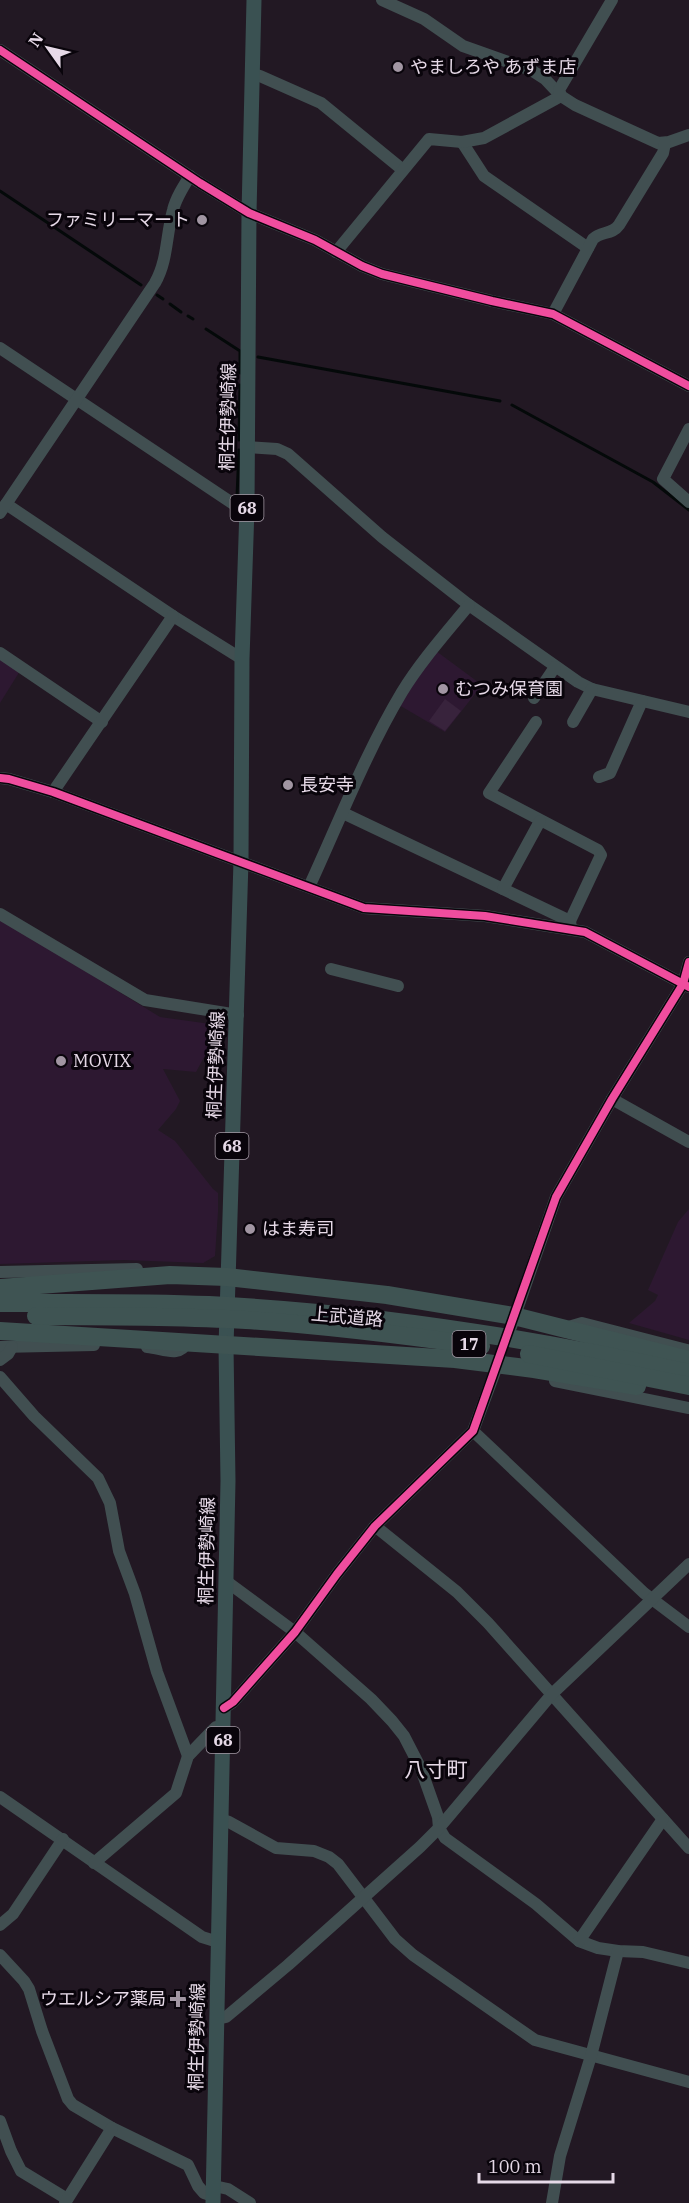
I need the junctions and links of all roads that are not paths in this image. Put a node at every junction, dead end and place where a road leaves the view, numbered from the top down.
1 (254, 0) edge
2 (382, 0) edge
3 (612, 0) edge
4 (0, 50) edge
5 (253, 74) junction
6 (561, 96) junction
7 (689, 135) edge
8 (462, 142) junction
9 (664, 143) junction
10 (403, 170) junction
11 (190, 176) junction
12 (249, 213) junction
13 (588, 248) junction
14 (336, 252) junction
15 (553, 314) junction
16 (0, 348) edge
17 (689, 386) edge
18 (77, 399) junction
19 (689, 429) edge
20 (247, 447) junction
21 (689, 502) edge
22 (3, 508) edge
23 (247, 508) junction
24 (469, 605) junction
25 (173, 616) junction
26 (0, 653) edge
27 (242, 659) junction
28 (555, 667) junction
29 (592, 689) junction
30 (534, 698) dead end
31 (642, 701) junction
32 (689, 712) edge
33 (102, 722) junction
34 (537, 722) dead end
35 (573, 722) dead end
36 (599, 777) dead end
37 (0, 778) edge
38 (53, 792) junction
39 (343, 813) junction
40 (540, 820) junction
41 (241, 861) junction
42 (309, 887) junction
43 (503, 889) junction
44 (0, 914) edge
45 (570, 925) junction
46 (689, 962) edge
47 (331, 969) dead end
48 (686, 985) edge
49 (398, 987) dead end
50 (238, 1015) junction
51 (612, 1099) junction
52 (689, 1142) edge
53 (0, 1272) edge
54 (170, 1275) junction
55 (227, 1277) junction
56 (0, 1288) edge
57 (0, 1303) edge
58 (208, 1312) junction
59 (247, 1314) junction
60 (0, 1316) edge
61 (512, 1322) junction
62 (564, 1329) junction
63 (0, 1330) edge
64 (188, 1341) junction
65 (226, 1346) junction
66 (6, 1347) edge
67 (689, 1351) edge
68 (0, 1360) edge
69 (689, 1360) edge
70 (499, 1361) junction
71 (534, 1369) junction
72 (689, 1373) edge
73 (0, 1377) edge
74 (689, 1386) edge
75 (689, 1395) edge
76 (689, 1408) edge
77 (473, 1431) junction
78 (375, 1526) junction
79 (689, 1564) edge
80 (226, 1581) junction
81 (652, 1600) junction
82 (689, 1627) edge
83 (295, 1632) junction
84 (552, 1694) junction
85 (224, 1708) junction
86 (224, 1727) junction
87 (188, 1756) junction
88 (0, 1797) edge
89 (220, 1819) junction
90 (663, 1819) junction
91 (439, 1828) junction
92 (63, 1839) junction
93 (689, 1848) edge
94 (94, 1863) junction
95 (363, 1897) junction
96 (0, 1925) edge
97 (579, 1941) junction
98 (218, 1942) junction
99 (618, 1951) junction
100 (0, 1955) edge
101 (689, 1963) edge
102 (217, 2019) junction
103 (591, 2056) junction
104 (689, 2082) edge
105 (0, 2121) edge
106 (112, 2128) junction
107 (214, 2195) edge
108 (66, 2201) edge
109 (250, 2203) edge
110 (552, 2203) edge

1 - 5 main road, 桐生伊勢崎線 / 68
2 - 6 street
3 - 6 street
4 - 11 street
5 - 10 street
5 - 12 main road, 桐生伊勢崎線 / 68
6 - 8 street
6 - 9 street
7 - 9 street
8 - 10 street
8 - 13 street
9 - 13 street
10 - 14 street
11 - 12 street
11 - 18 street
12 - 14 street
12 - 20 main road, 桐生伊勢崎線 / 68
13 - 15 street
14 - 15 street
15 - 17 street
16 - 18 street
18 - 22 street
18 - 23 street
19 - 21 street
20 - 23 main road, 桐生伊勢崎線 / 68
20 - 24 street
22 - 25 street
23 - 27 main road, 桐生伊勢崎線 / 68
24 - 28 street
24 - 39 street
25 - 27 street
25 - 33 street
26 - 33 street
27 - 41 main road, 桐生伊勢崎線 / 68
28 - 29 street
28 - 30 street
29 - 31 street
29 - 35 street
31 - 32 street
31 - 36 street
33 - 38 street
34 - 40 street
37 - 38 street
38 - 41 street
39 - 42 street
39 - 43 street
40 - 43 street
40 - 45 street
41 - 42 street
41 - 50 main road, 桐生伊勢崎線 / 68
42 - 45 street
43 - 45 street
44 - 50 street
45 - 48 street
46 - 48 street
47 - 49 street
48 - 51 street
50 - 55 main road, 桐生伊勢崎線 / 68
51 - 52 street
51 - 61 street
53 - 54 street
54 - 55 highway
54 - 56 highway
55 - 61 highway
55 - 65 main road, 桐生伊勢崎線 / 68
57 - 58 highway, 上武道路 / 17
58 - 59 highway, 上武道路 / 17
58 - 60 highway, 上武道路 / 17
59 - 72 highway, 上武道路 / 17
59 - 74 highway, 上武道路 / 17
61 - 62 highway
62 - 67 street
62 - 69 highway
63 - 64 highway
64 - 65 highway
64 - 66 street
65 - 70 highway
65 - 80 main road, 桐生伊勢崎線 / 68
66 - 68 street
70 - 71 highway
70 - 77 street
71 - 75 highway
71 - 76 street
73 - 87 street
77 - 78 street
77 - 81 street
78 - 83 street
78 - 84 street
79 - 81 street
80 - 83 street
80 - 85 main road, 桐生伊勢崎線 / 68
81 - 82 street
81 - 84 street
83 - 85 street
83 - 91 street
84 - 90 street
84 - 91 street
85 - 86 main road, 桐生伊勢崎線 / 68
86 - 87 street
86 - 89 main road, 桐生伊勢崎線 / 68
87 - 94 street
88 - 92 street
89 - 95 street
89 - 98 main road, 桐生伊勢崎線 / 68
90 - 93 street
90 - 97 street
91 - 95 street
91 - 97 street
92 - 94 street
92 - 96 street
94 - 98 street
95 - 102 street
95 - 103 street
97 - 99 street
98 - 102 main road, 桐生伊勢崎線 / 68
99 - 101 street
99 - 103 street
100 - 106 street
102 - 107 main road, 桐生伊勢崎線 / 68
103 - 104 street
103 - 110 street
105 - 108 street
106 - 107 street
106 - 108 street
107 - 109 street

